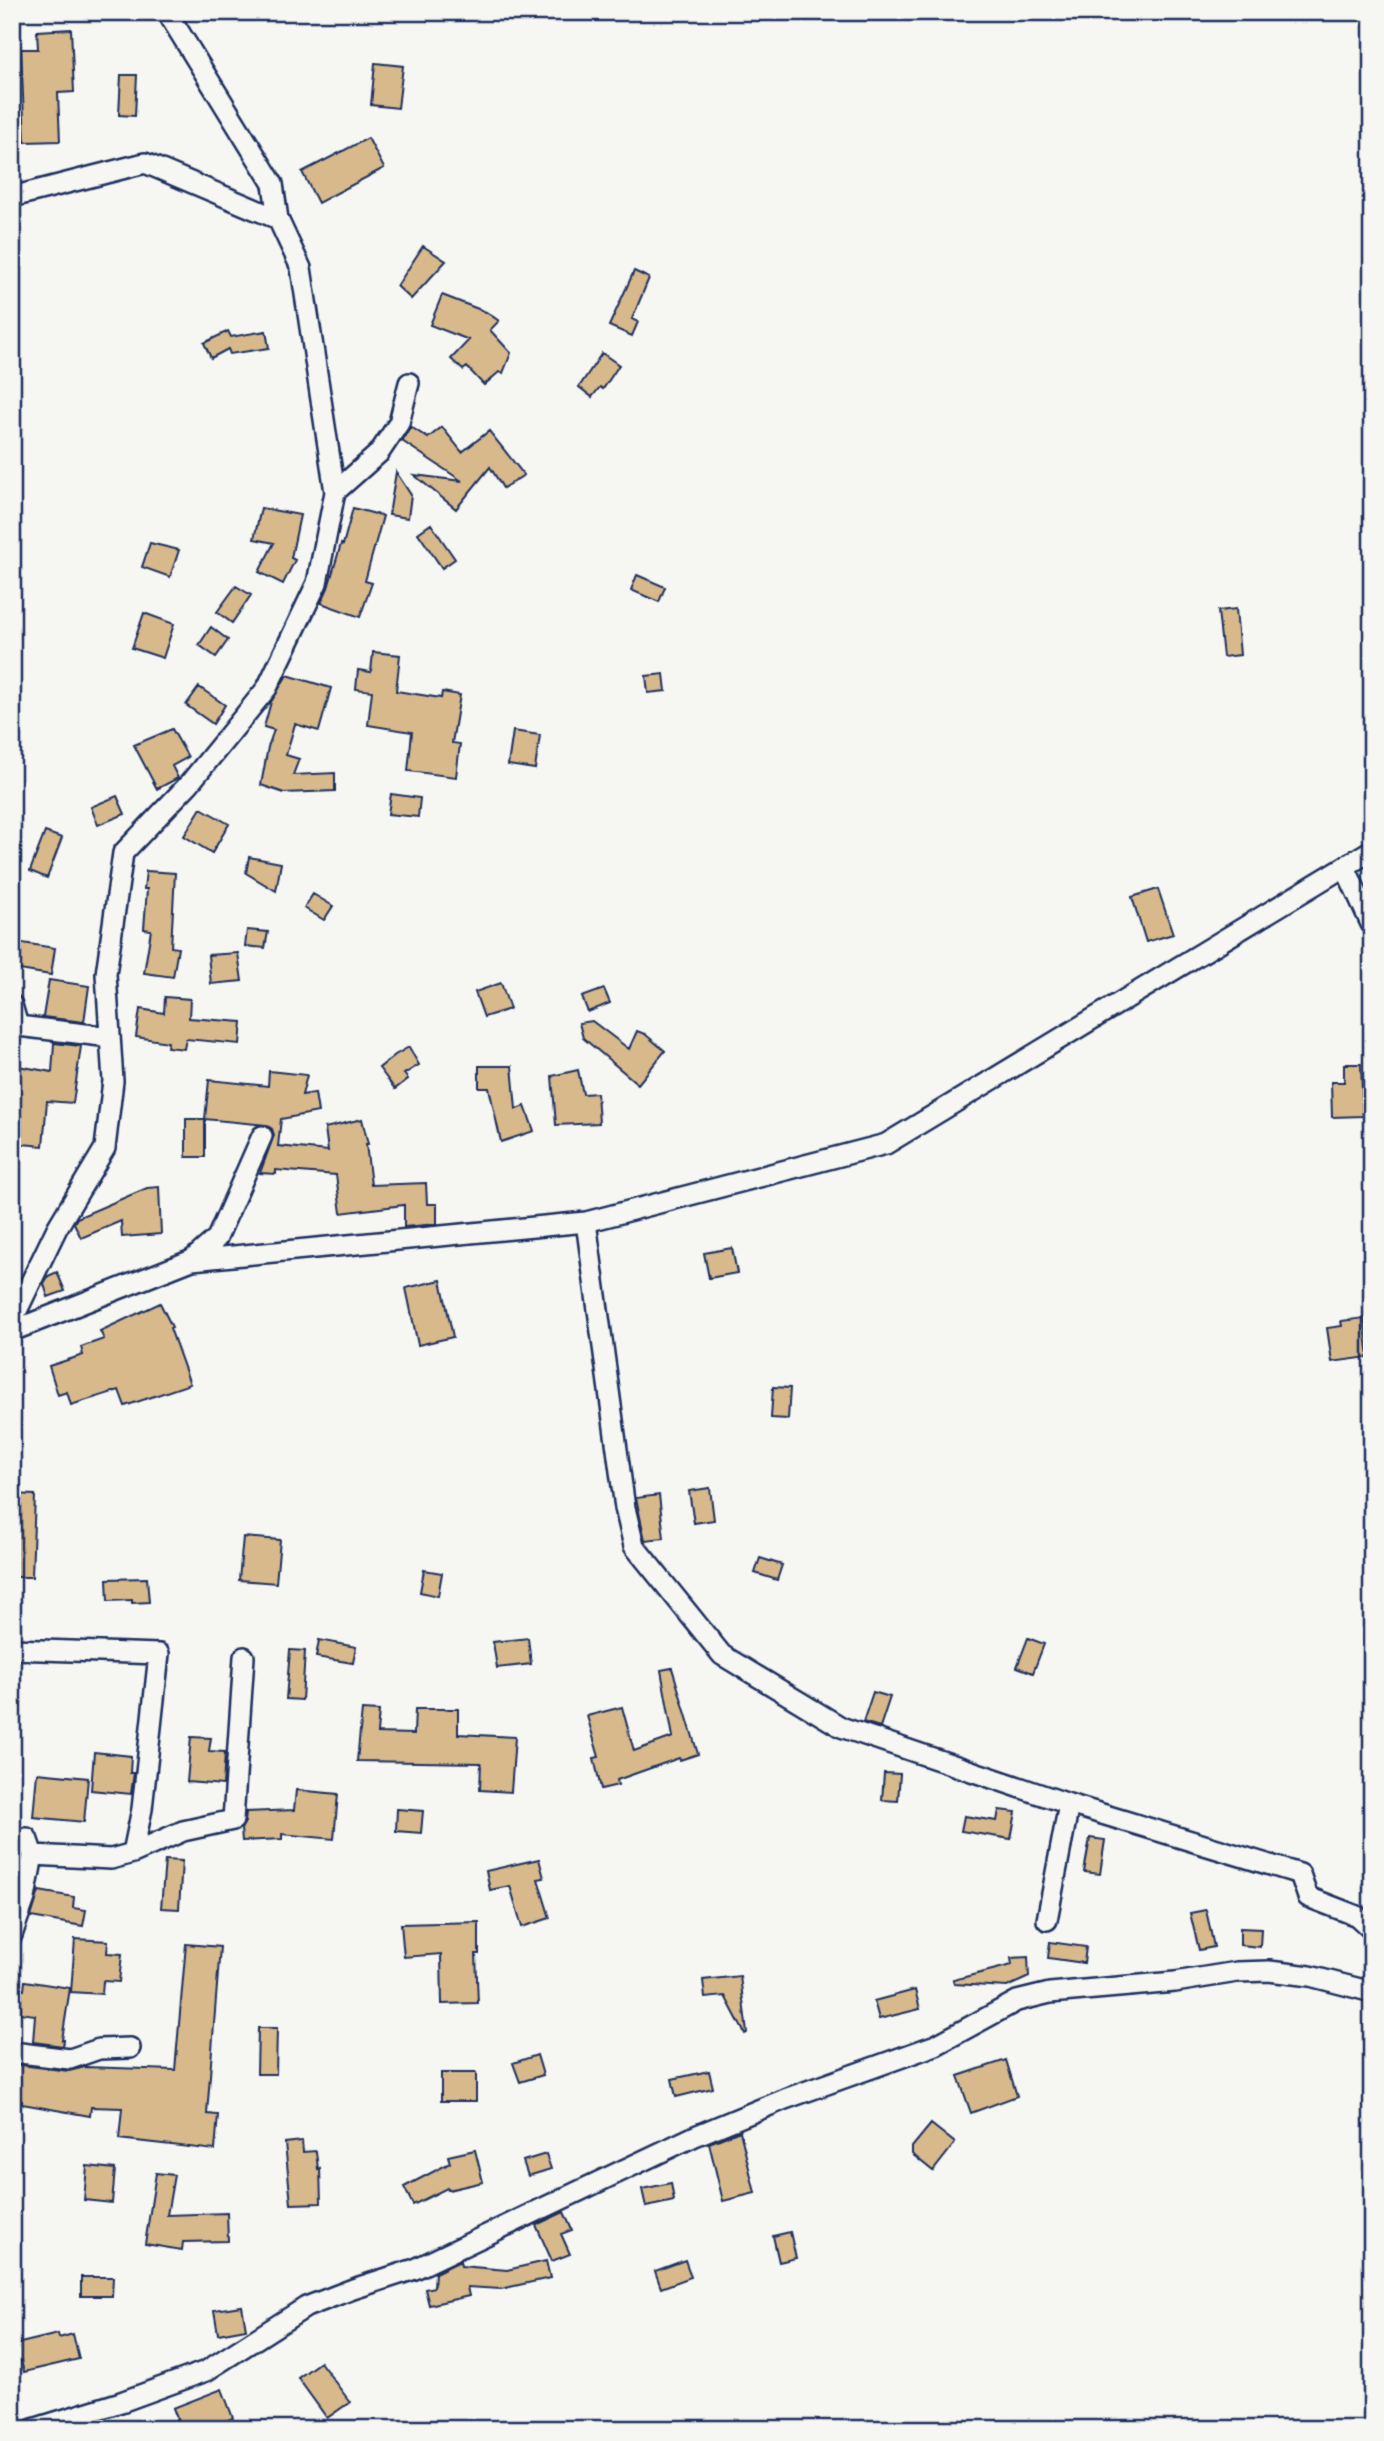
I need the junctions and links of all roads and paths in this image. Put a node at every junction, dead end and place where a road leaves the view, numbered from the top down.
1 (167, 12) edge
2 (12, 197) edge
3 (278, 219) junction
4 (409, 383) dead end
5 (335, 492) junction
6 (1372, 850) edge
7 (1345, 867) junction
8 (1372, 926) edge
9 (12, 1005) edge
10 (110, 1037) junction
11 (262, 1136) dead end
12 (586, 1222) junction
13 (192, 1260) junction
14 (12, 1321) edge
15 (12, 1331) edge
16 (12, 1649) edge
17 (244, 1657) dead end
18 (1069, 1804) junction
19 (12, 1840) edge
20 (133, 1853) junction
21 (33, 1855) junction
22 (1047, 1920) dead end
23 (1372, 1930) edge
24 (12, 1935) edge
25 (1372, 1992) edge
26 (130, 2048) dead end
27 (12, 2052) edge
28 (33, 2429) edge

1 - 3 street
2 - 3 street
3 - 5 street
4 - 5 street
5 - 10 street
6 - 7 street
7 - 8 street
7 - 12 street
9 - 10 street
10 - 14 street
11 - 13 street
12 - 13 street
12 - 18 street
13 - 15 street
16 - 20 street
17 - 20 street
18 - 22 street
18 - 23 street
19 - 21 street
20 - 21 street
21 - 24 street
25 - 28 street
26 - 27 street

